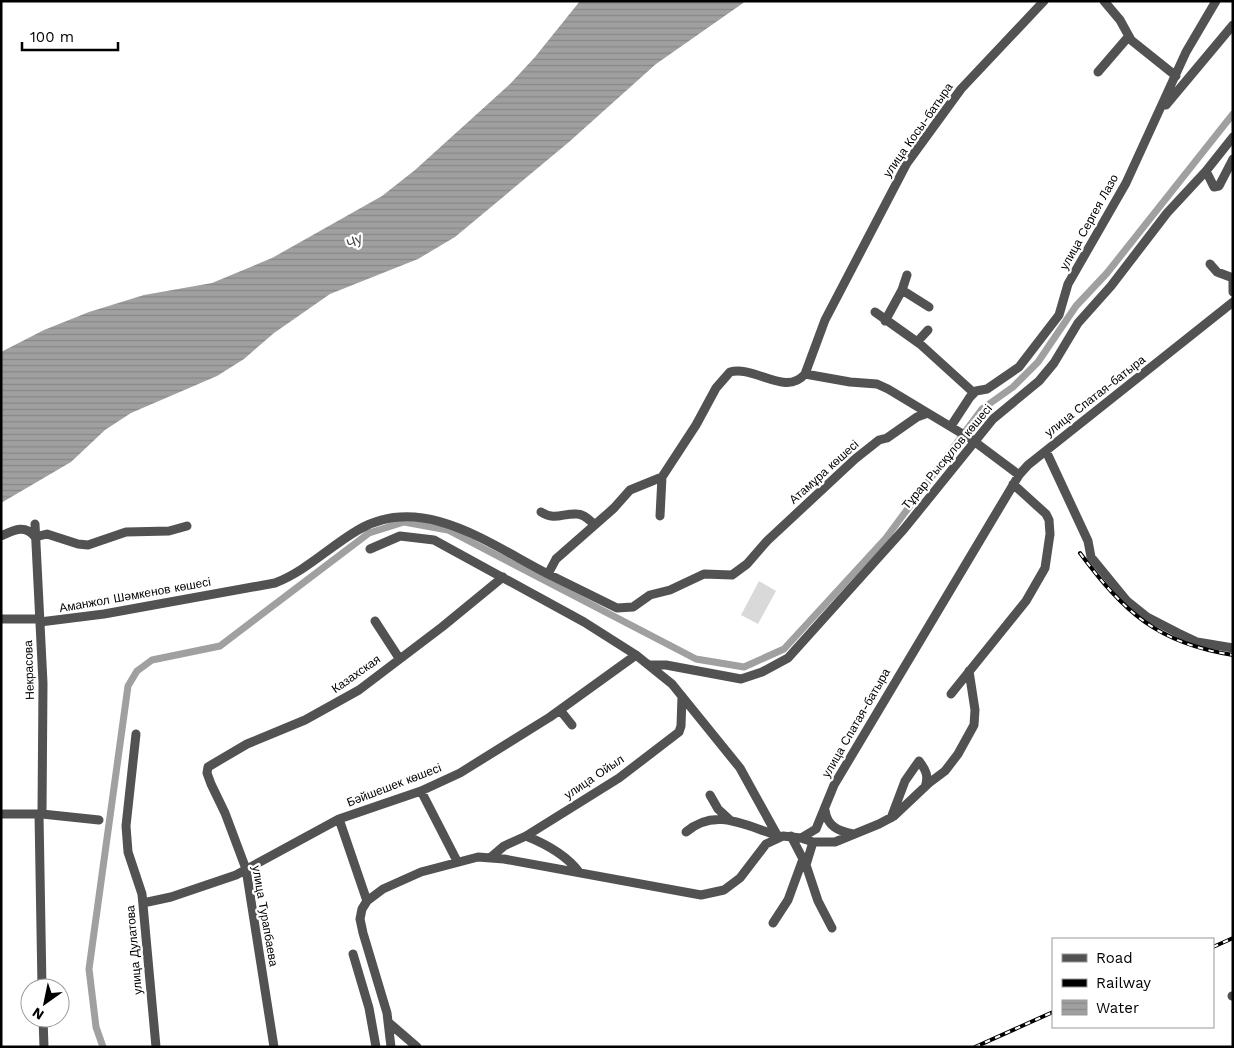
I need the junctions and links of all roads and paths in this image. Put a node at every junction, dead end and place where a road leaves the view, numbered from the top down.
1 (1044, 1) edge
2 (1104, 1) edge
3 (1216, 1) edge
4 (1233, 25) edge
5 (1129, 36) junction
6 (1098, 72) dead end
7 (1176, 76) junction
8 (1159, 114) junction
9 (1233, 137) edge
10 (1233, 159) edge
11 (1206, 171) junction
12 (1210, 264) dead end
13 (907, 275) dead end
14 (1233, 278) edge
15 (1233, 282) edge
16 (902, 290) junction
17 (1233, 292) edge
18 (1233, 302) edge
19 (929, 307) dead end
20 (875, 312) dead end
21 (885, 321) junction
22 (928, 330) dead end
23 (917, 342) junction
24 (805, 374) junction
25 (974, 393) junction
26 (928, 413) junction
27 (953, 427) junction
28 (973, 440) junction
29 (1046, 451) junction
30 (1019, 475) junction
31 (662, 477) junction
32 (1013, 484) junction
33 (541, 512) dead end
34 (660, 516) dead end
35 (35, 524) dead end
36 (594, 524) junction
37 (187, 526) dead end
38 (1, 536) edge
39 (35, 537) junction
40 (370, 549) dead end
41 (747, 564) joint
42 (548, 574) junction
43 (503, 577) junction
44 (1, 619) edge
45 (40, 620) junction
46 (375, 621) dead end
47 (1233, 648) edge
48 (636, 655) junction
49 (399, 658) junction
50 (650, 665) junction
51 (969, 671) junction
52 (951, 694) dead end
53 (682, 696) junction
54 (560, 710) junction
55 (572, 726) dead end
56 (136, 734) dead end
57 (208, 767) joint
58 (925, 787) junction
59 (421, 791) junction
60 (710, 794) dead end
61 (825, 810) junction
62 (1, 814) edge
63 (40, 814) junction
64 (891, 818) junction
65 (339, 819) junction
66 (99, 820) dead end
67 (730, 820) junction
68 (686, 832) dead end
69 (853, 834) junction
70 (526, 836) junction
71 (788, 836) junction
72 (813, 842) junction
73 (490, 858) junction
74 (457, 861) junction
75 (805, 862) junction
76 (246, 869) junction
77 (579, 872) junction
78 (367, 901) junction
79 (143, 903) junction
80 (773, 924) dead end
81 (832, 928) dead end
82 (353, 954) dead end
83 (42, 978) edge
84 (388, 1022) junction
85 (43, 1028) edge
86 (44, 1047) edge
87 (156, 1047) edge
88 (274, 1047) edge
89 (376, 1047) edge
90 (391, 1047) edge
91 (417, 1047) edge

1 - 24 street, улица Косы-батыра
2 - 5 street
3 - 7 street, улица Сергея Лазо
4 - 8 street
5 - 6 street
5 - 7 street
7 - 8 street, улица Сергея Лазо
8 - 25 street, улица Сергея Лазо
9 - 11 street, Тұрар Рысқұлов көшесі
10 - 11 street
11 - 28 street, Тұрар Рысқұлов көшесі
12 - 14 street
13 - 16 street
15 - 17 street
16 - 19 street
16 - 21 street
18 - 29 street, улица Спатая-батыра
20 - 21 street
21 - 23 street
22 - 23 street
23 - 25 street
24 - 26 street
24 - 31 street
25 - 27 street
26 - 27 street
26 - 41 street, Атамұра көшесі
27 - 28 street
28 - 30 street
28 - 50 street, Тұрар Рысқұлов көшесі
29 - 30 street, улица Спатая-батыра
29 - 47 street
30 - 32 street, улица Спатая-батыра
31 - 34 street
31 - 36 street
32 - 51 street
32 - 61 street, улица Спатая-батыра
33 - 36 street
35 - 39 street, Некрасова
36 - 42 street
37 - 39 street
38 - 39 street
39 - 45 street, Некрасова
40 - 43 street
41 - 42 street, Аманжол Шәмкенов көшесі
42 - 45 street, Аманжол Шәмкенов көшесі
43 - 48 street
43 - 49 street, Казахская
44 - 45 street, Аманжол Шәмкенов көшесі
45 - 63 street, Некрасова
46 - 49 street
48 - 50 street
48 - 54 street, Бәйшешек көшесі
49 - 57 street, Казахская
50 - 53 street
51 - 52 street
51 - 58 street
53 - 70 street, улица Ойыл
53 - 71 street
54 - 55 street
54 - 59 street, Бәйшешек көшесі
56 - 79 street, улица Дулатова
57 - 76 street, улица Турапбаева
58 - 64 street
58 - 64 street
59 - 65 street, Бәйшешек көшесі
59 - 74 street
60 - 67 street
61 - 69 street
61 - 71 street, улица Спатая-батыра
62 - 63 street
63 - 66 street
63 - 83 street, Некрасова
64 - 69 street
65 - 76 street, Бәйшешек көшесі
65 - 78 street
67 - 68 street
67 - 71 street
69 - 72 street
70 - 73 street, улица Ойыл
70 - 77 street
71 - 72 street
71 - 75 street
71 - 77 street, улица Спатая-батыра
72 - 75 street
73 - 74 street, улица Спатая-батыра
73 - 77 street, улица Спатая-батыра
74 - 78 street, улица Спатая-батыра
75 - 80 street
75 - 81 street
76 - 79 street, Бәйшешек көшесі
76 - 88 street, улица Турапбаева
78 - 84 street
79 - 87 street, улица Дулатова
82 - 89 street
84 - 90 street
84 - 91 street
85 - 86 street

